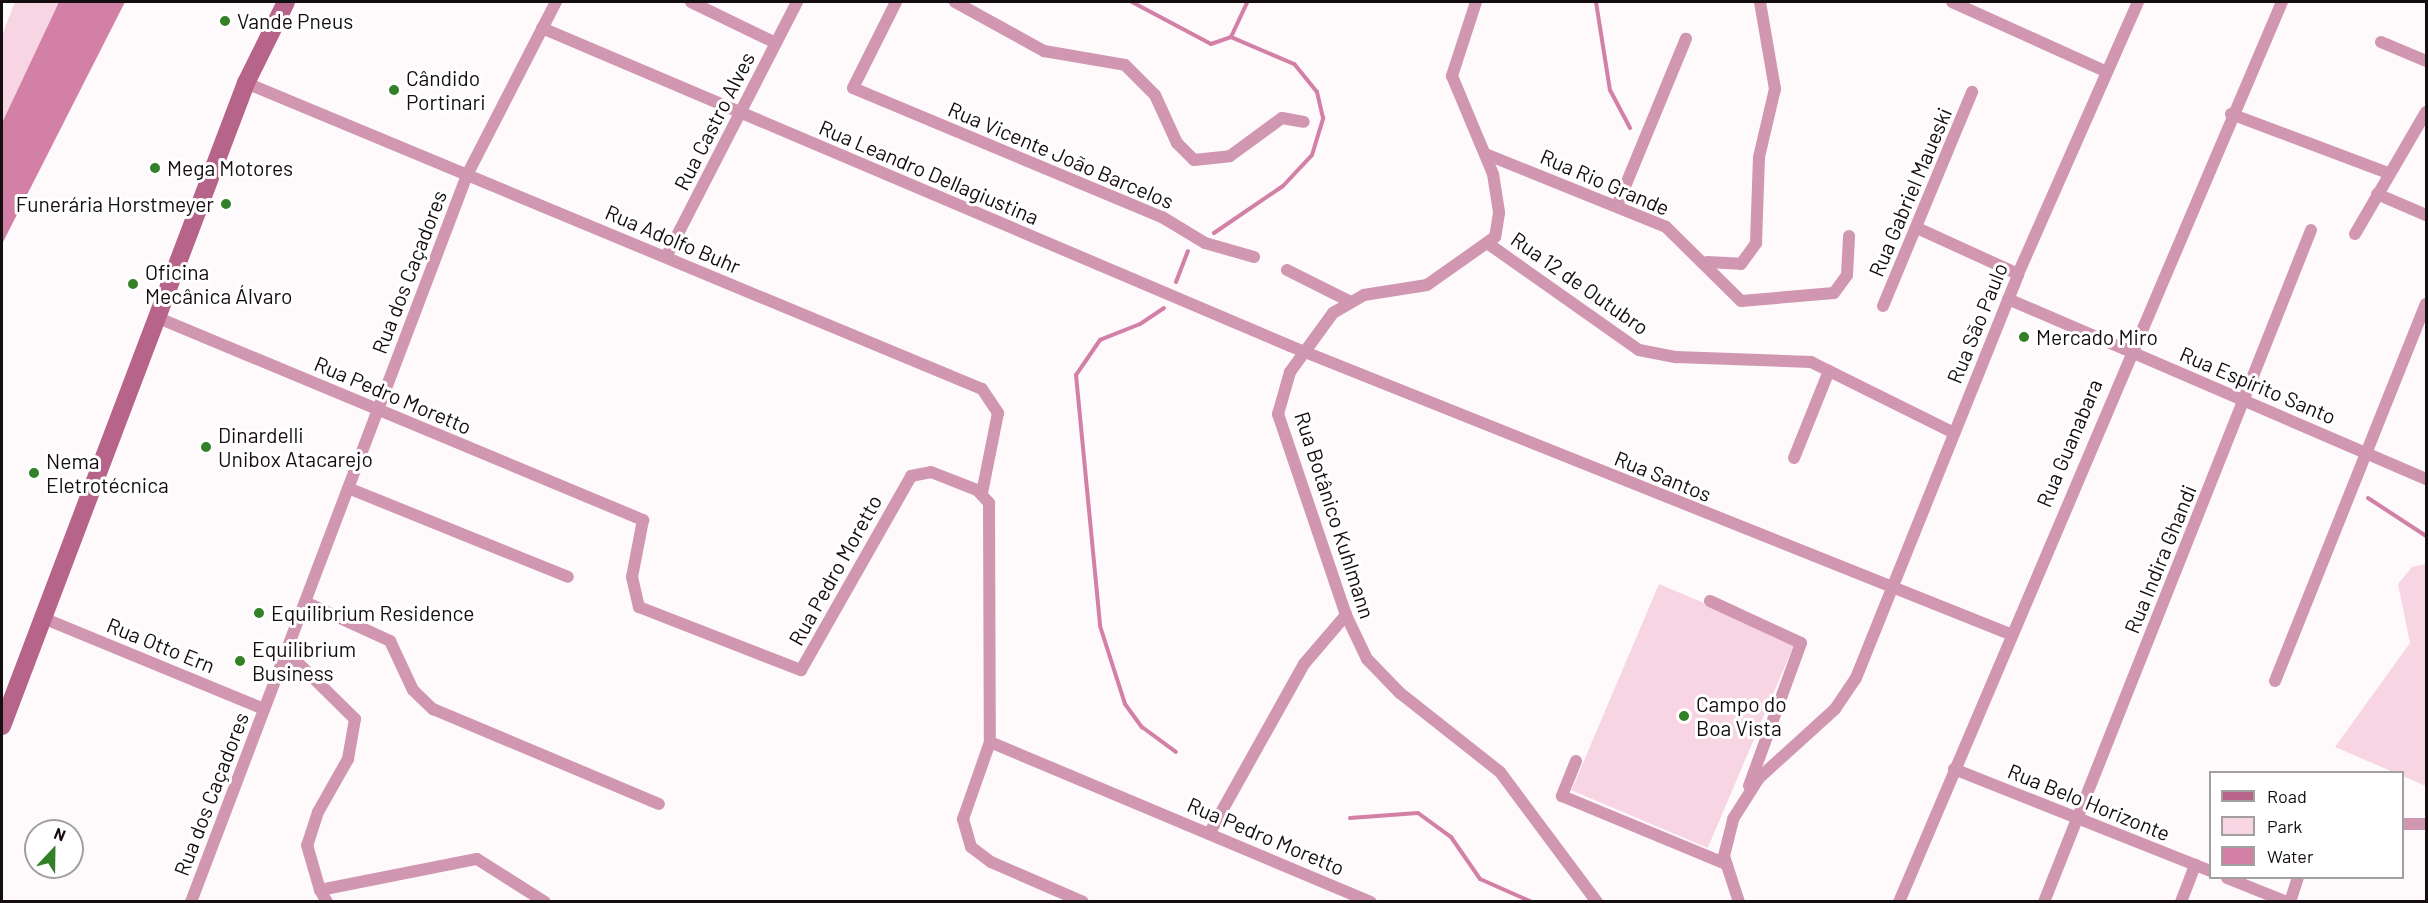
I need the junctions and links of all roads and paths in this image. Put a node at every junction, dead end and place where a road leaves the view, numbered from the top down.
1 (286, 2) edge
2 (556, 2) edge
3 (691, 2) edge
4 (797, 2) edge
5 (896, 2) edge
6 (955, 2) edge
7 (1476, 2) edge
8 (1760, 2) edge
9 (1952, 2) edge
10 (2138, 2) edge
11 (2282, 2) edge
12 (542, 28) junction
13 (1686, 39) dead end
14 (2380, 42) dead end
15 (776, 43) junction
16 (2427, 61) edge
17 (2105, 70) junction
18 (246, 83) junction
19 (1972, 92) dead end
20 (2427, 112) edge
21 (740, 113) junction
22 (2231, 114) junction
23 (1304, 122) dead end
24 (1488, 155) junction
25 (2388, 173) junction
26 (467, 175) junction
27 (2377, 194) junction
28 (1617, 206) junction
29 (2427, 215) edge
30 (1917, 228) junction
31 (2312, 230) dead end
32 (2355, 234) dead end
33 (1849, 236) dead end
34 (1490, 245) junction
35 (666, 257) junction
36 (1254, 257) dead end
37 (1707, 262) junction
38 (1287, 270) dead end
39 (2018, 274) junction
40 (2008, 299) junction
41 (1349, 301) junction
42 (2427, 304) edge
43 (1883, 306) dead end
44 (156, 317) junction
45 (1302, 351) junction
46 (2129, 351) junction
47 (1829, 371) junction
48 (2244, 400) junction
49 (378, 410) junction
50 (1954, 433) junction
51 (2367, 453) junction
52 (1794, 458) dead end
53 (2427, 479) edge
54 (348, 488) junction
55 (982, 493) junction
56 (568, 577) dead end
57 (1892, 590) junction
58 (1710, 601) dead end
59 (305, 602) junction
60 (1346, 615) junction
61 (43, 618) junction
62 (2010, 634) junction
63 (286, 651) junction
64 (2275, 681) dead end
65 (264, 709) junction
66 (2, 726) edge
67 (990, 742) junction
68 (1576, 762) dead end
69 (1954, 769) junction
70 (1744, 798) junction
71 (659, 804) dead end
72 (2077, 818) junction
73 (2404, 824) edge
74 (2427, 824) edge
75 (1209, 834) junction
76 (1726, 864) junction
77 (2195, 865) junction
78 (2209, 870) edge
79 (2230, 879) edge
80 (2298, 879) edge
81 (320, 890) junction
82 (191, 902) edge
83 (327, 902) edge
84 (545, 902) edge
85 (1083, 902) edge
86 (1371, 902) edge
87 (1597, 902) edge
88 (1738, 902) edge
89 (1899, 902) edge
90 (2044, 902) edge
91 (2181, 902) edge
92 (2288, 902) edge

1 - 18 main road
2 - 12 street, Rua dos Caçadores
3 - 15 street
4 - 15 street, Rua Castro Alves
5 - 36 street, Rua Vicente João Barcelos
6 - 23 street
7 - 24 street
8 - 37 street
9 - 17 street
10 - 17 street, Rua São Paulo
11 - 22 street, Rua Guanabara
12 - 21 street, Rua Leandro Dellagiustina
12 - 26 street, Rua dos Caçadores
13 - 28 street
14 - 16 street
15 - 21 street, Rua Castro Alves
17 - 39 street, Rua São Paulo
18 - 26 street, Rua Adolfo Buhr
18 - 44 main road
19 - 30 street, Rua Gabriel Maueski
20 - 25 street
21 - 35 street, Rua Castro Alves
21 - 45 street, Rua Leandro Dellagiustina
22 - 25 street
22 - 46 street, Rua Guanabara
24 - 28 street, Rua Rio Grande
24 - 34 street
25 - 27 street
26 - 35 street, Rua Adolfo Buhr
26 - 49 street, Rua dos Caçadores
27 - 29 street
27 - 32 street
28 - 37 street, Rua Rio Grande
30 - 39 street
30 - 43 street, Rua Gabriel Maueski
31 - 48 street, Rua Indira Ghandi
33 - 37 street, Rua Rio Grande
34 - 41 street
34 - 47 street, Rua 12 de Outubro
35 - 55 street, Rua Adolfo Buhr
38 - 41 street
39 - 40 street, Rua São Paulo
40 - 46 street, Rua Espírito Santo
40 - 50 street, Rua São Paulo
41 - 45 street, Rua Botânico Kuhlmann
42 - 51 street
44 - 49 street, Rua Pedro Moretto
44 - 61 main road
45 - 57 street, Rua Santos
45 - 60 street, Rua Botânico Kuhlmann
46 - 48 street, Rua Espírito Santo
46 - 62 street, Rua Guanabara
47 - 50 street, Rua 12 de Outubro
47 - 52 street
48 - 51 street, Rua Espírito Santo
48 - 72 street, Rua Indira Ghandi
49 - 54 street, Rua dos Caçadores
49 - 55 street, Rua Pedro Moretto
50 - 57 street, Rua São Paulo
51 - 53 street, Rua Espírito Santo
51 - 64 street
54 - 56 street
54 - 59 street, Rua dos Caçadores
55 - 67 street
57 - 62 street, Rua Santos
57 - 70 street, Rua São Paulo
58 - 70 street
59 - 63 street, Rua dos Caçadores
59 - 71 street
60 - 75 street
60 - 87 street, Rua Botânico Kuhlmann
61 - 65 street, Rua Otto Ern
61 - 66 main road
62 - 69 street, Rua Guanabara
63 - 65 street, Rua dos Caçadores
63 - 81 street
65 - 82 street, Rua dos Caçadores
67 - 75 street, Rua Pedro Moretto
67 - 85 street
68 - 76 street
69 - 72 street, Rua Belo Horizonte
69 - 89 street, Rua Guanabara
70 - 76 street
72 - 77 street, Rua Belo Horizonte
72 - 90 street, Rua Indira Ghandi
73 - 74 street
75 - 86 street, Rua Pedro Moretto
76 - 88 street
77 - 78 street, Rua Belo Horizonte
77 - 91 street
79 - 92 street
80 - 92 street
81 - 83 street
81 - 84 street

